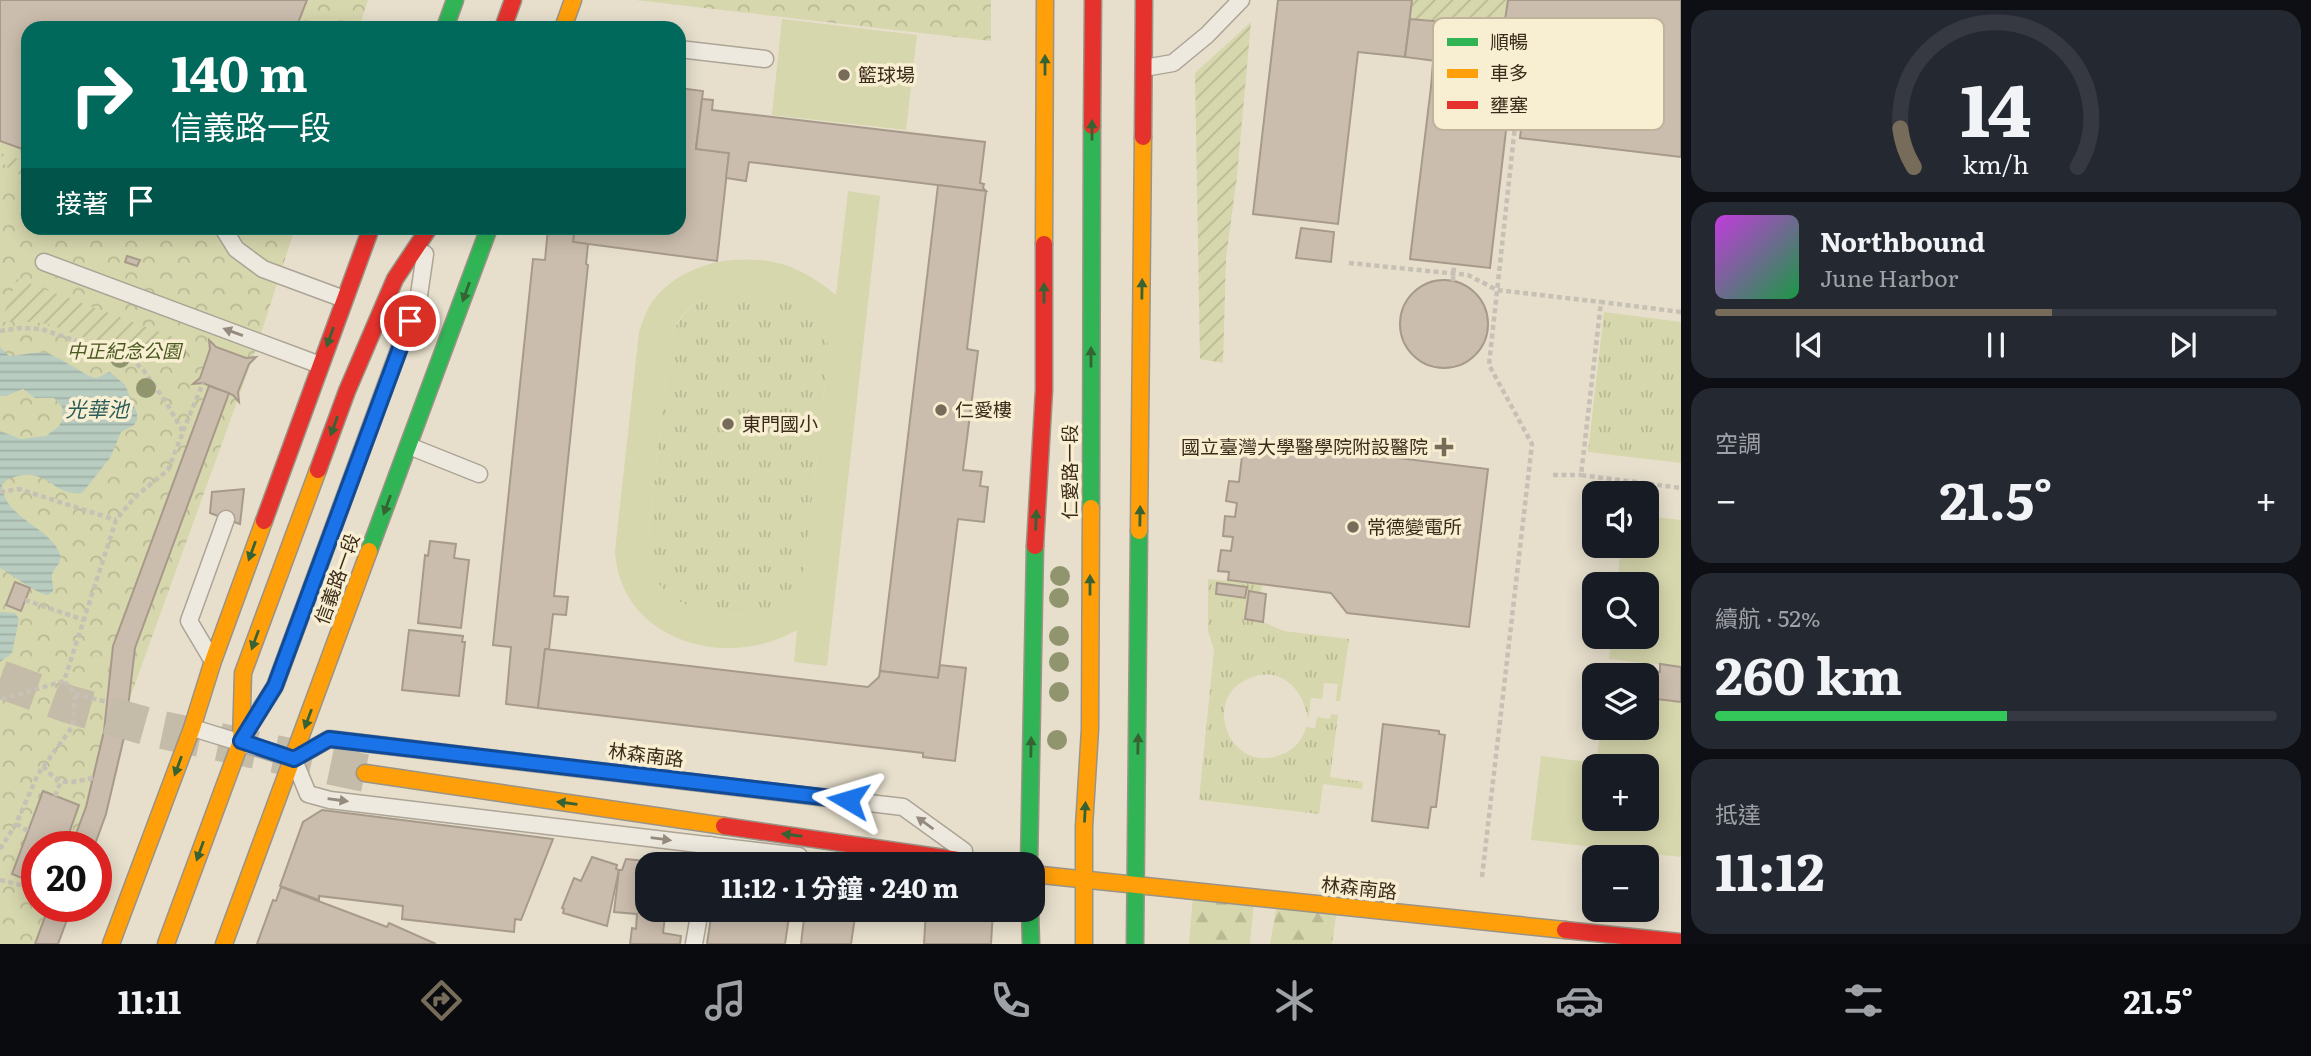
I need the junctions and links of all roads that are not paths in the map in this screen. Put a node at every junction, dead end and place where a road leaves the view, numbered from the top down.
1 (455, 0) edge
2 (513, 0) edge
3 (573, 0) edge
4 (1045, 0) edge
5 (1093, 0) edge
6 (1144, 0) edge
7 (1241, 0) edge
8 (448, 21) edge
9 (506, 21) edge
10 (566, 21) edge
11 (686, 50) edge
12 (765, 59) dead end
13 (1144, 68) junction
14 (227, 235) edge
15 (367, 235) edge
16 (425, 235) edge
17 (427, 235) edge
18 (486, 235) edge
19 (44, 262) dead end
20 (344, 299) junction
21 (320, 365) junction
22 (409, 446) junction
23 (479, 474) dead end
24 (226, 519) dead end
25 (213, 661) junction
26 (192, 727) junction
27 (241, 741) junction
28 (294, 759) junction
29 (365, 773) tunnel mouth
30 (710, 845) junction
31 (709, 852) edge
32 (769, 852) edge
33 (902, 852) edge
34 (966, 852) edge
35 (1029, 852) edge
36 (1045, 876) edge
37 (1084, 880) junction
38 (1136, 886) junction
39 (698, 922) edge
40 (1030, 922) edge
41 (1635, 941) edge
42 (1681, 942) edge
43 (111, 944) edge
44 (166, 944) edge
45 (223, 944) edge
46 (694, 944) edge
47 (1031, 944) edge
48 (1084, 944) edge
49 (1135, 944) edge

1 - 8 main road
2 - 9 main road
3 - 10 main road
35 -> 4 main road, 仁愛路一段
37 -> 5 main road, 仁愛路一段
6 - 13 main road
7 - 13 lane
11 - 12 lane
38 -> 13 main road
14 - 20 lane
15 - 20 main road
16 -> 27 main road, 信義路一段
17 - 27 lane, 信義路一段
18 -> 22 main road, 信義路一段
21 -> 19 lane
20 -> 21 main road
21 -> 25 main road
22 - 23 lane
22 -> 28 main road, 信義路一段
24 - 25 lane
25 - 26 main road
26 - 27 lane
26 -> 43 main road
27 - 28 lane
27 -> 44 main road, 信義路一段
28 -> 30 lane
34 -> 28 lane, 林森南路
28 - 45 main road, 信義路一段
33 -> 29 main road
30 - 31 lane
30 - 32 lane
36 - 37 main road, 林森南路
37 - 38 main road, 林森南路
37 - 48 main road, 仁愛路一段
38 - 41 main road, 林森南路
38 - 49 main road
39 - 46 lane
40 - 47 main road
41 - 42 main road, 林森南路

